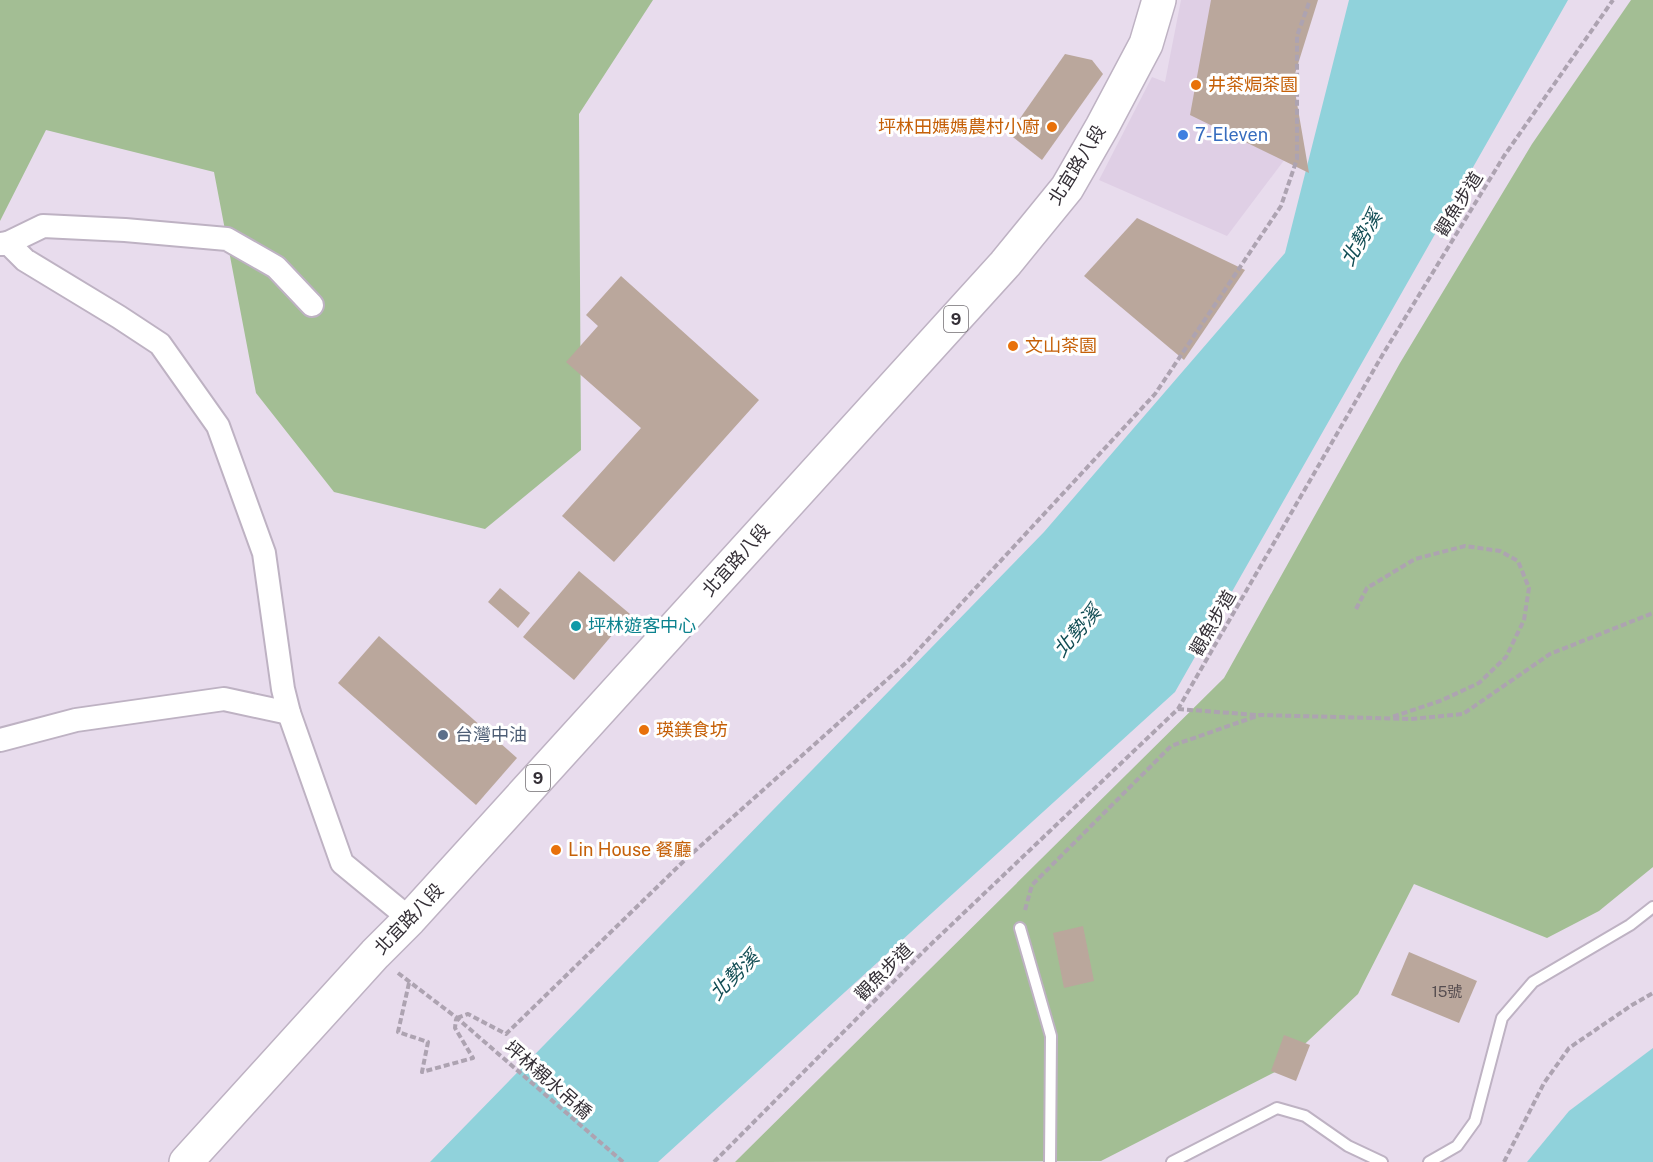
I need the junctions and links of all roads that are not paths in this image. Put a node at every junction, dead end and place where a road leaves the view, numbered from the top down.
1 (1159, 0) edge
2 (4, 243) edge
3 (312, 304) dead end
4 (289, 713) junction
5 (0, 740) edge
6 (1653, 907) edge
7 (410, 919) junction
8 (1020, 928) road end
9 (186, 1162) edge
10 (1050, 1162) edge
11 (1172, 1162) edge
12 (1382, 1162) edge
13 (1429, 1162) edge

1 - 7 main road, 北宜路八段 / 9
2 - 3 street
2 - 4 street
4 - 5 street
4 - 7 street
6 - 13 lane
7 - 9 main road, 北宜路八段 / 9
8 - 10 lane
11 - 12 lane

